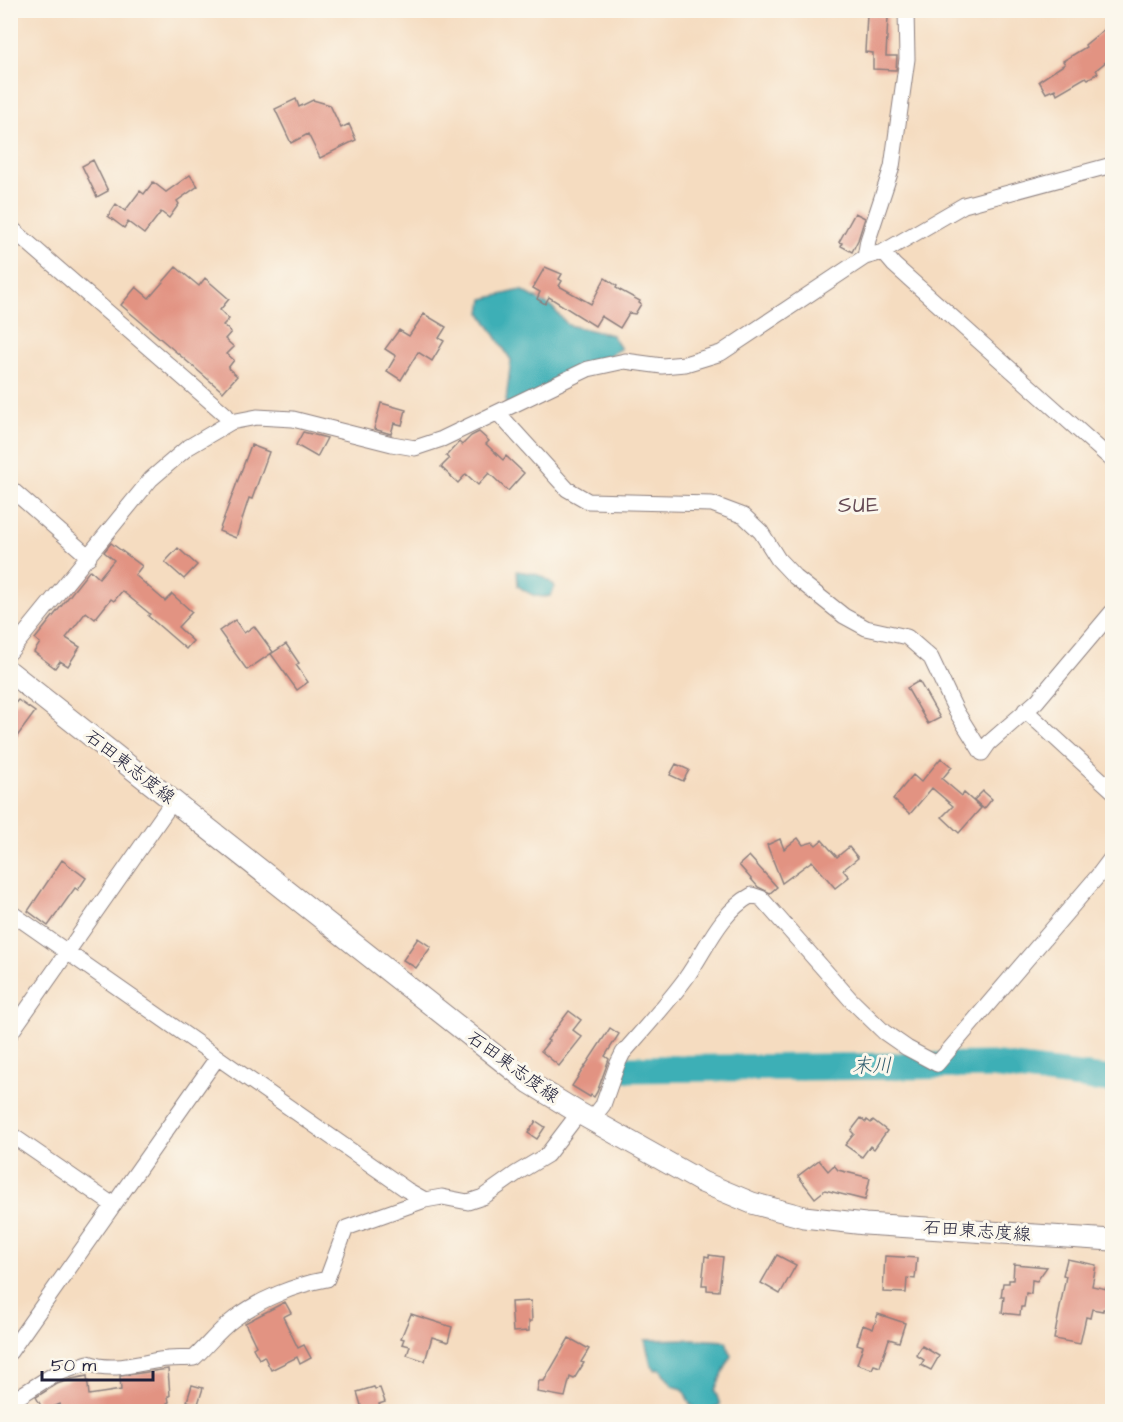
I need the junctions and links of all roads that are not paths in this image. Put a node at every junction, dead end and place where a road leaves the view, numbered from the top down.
1 (906, 10) edge
2 (1113, 165) edge
3 (10, 227) edge
4 (883, 252) junction
5 (865, 257) junction
6 (498, 413) junction
7 (231, 422) junction
8 (1113, 460) edge
9 (10, 488) edge
10 (90, 557) junction
11 (1113, 612) edge
12 (10, 652) edge
13 (10, 672) edge
14 (1025, 710) junction
15 (1113, 790) edge
16 (173, 801) junction
17 (1113, 857) edge
18 (10, 912) edge
19 (67, 951) junction
20 (10, 1034) edge
21 (217, 1058) junction
22 (585, 1116) junction
23 (10, 1134) edge
24 (425, 1200) junction
25 (113, 1205) junction
26 (1113, 1240) edge
27 (10, 1352) edge
28 (10, 1398) edge

1 - 5 street
2 - 4 street
3 - 7 street
4 - 5 street
4 - 8 street
5 - 6 street
6 - 7 street
6 - 14 street
7 - 10 street
9 - 10 street
10 - 12 street
11 - 14 street
13 - 16 main road, 石田東志度線
14 - 15 street
16 - 19 street
16 - 22 main road, 石田東志度線
17 - 22 street
18 - 19 street
19 - 20 street
19 - 21 street
21 - 24 street
21 - 25 street
22 - 24 street
22 - 26 main road, 石田東志度線
23 - 25 street
24 - 28 street
25 - 27 street

